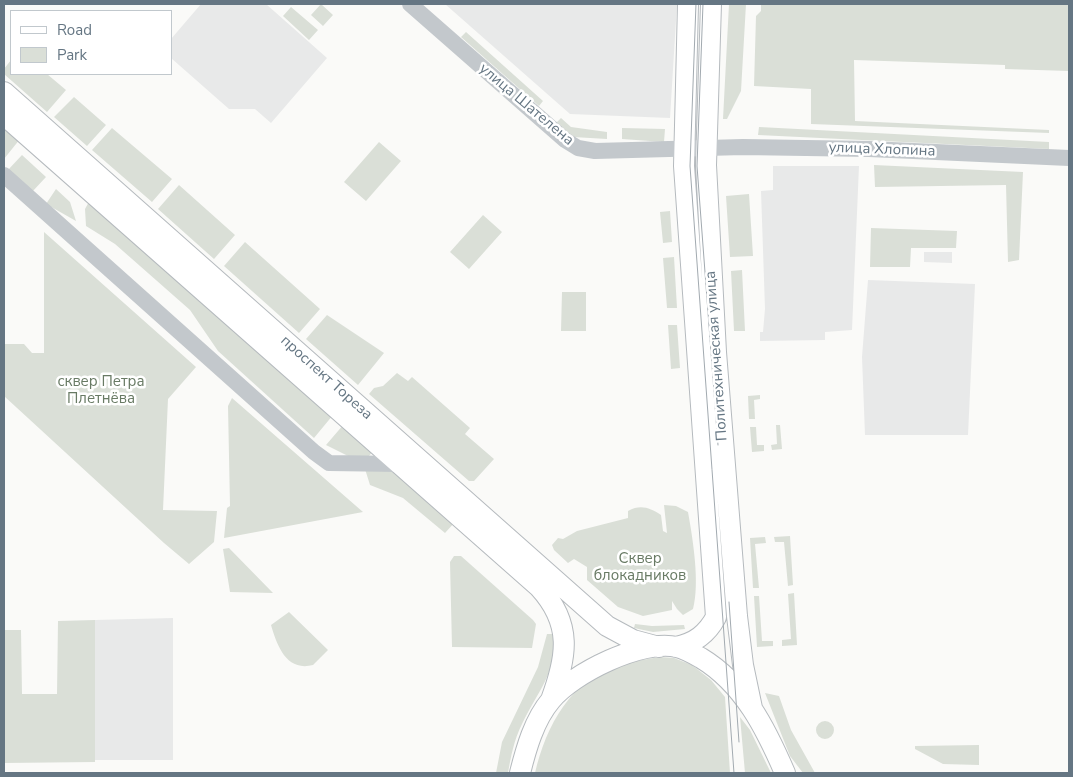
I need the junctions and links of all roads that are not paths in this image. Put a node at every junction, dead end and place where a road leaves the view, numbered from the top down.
1 (410, 4) edge
2 (688, 4) edge
3 (712, 4) edge
4 (4, 92) edge
5 (4, 115) edge
6 (694, 147) junction
7 (1069, 158) edge
8 (4, 175) edge
9 (400, 464) junction
10 (667, 647) junction
11 (551, 700) junction
12 (752, 708) junction
13 (520, 773) edge
14 (785, 773) edge

1 - 6 street, улица Шателена
2 - 6 main road, Политехническая улица
3 - 6 main road, Политехническая улица
4 - 10 main road, проспект Тореза
5 - 9 main road, проспект Тореза
6 - 7 street, улица Хлопина
6 - 10 main road, Политехническая улица
6 - 12 main road, Политехническая улица
8 - 9 street
9 - 11 main road, проспект Тореза
10 - 11 main road, Политехническая улица
10 - 12 main road, проспект Тореза
11 - 13 main road
12 - 14 main road

